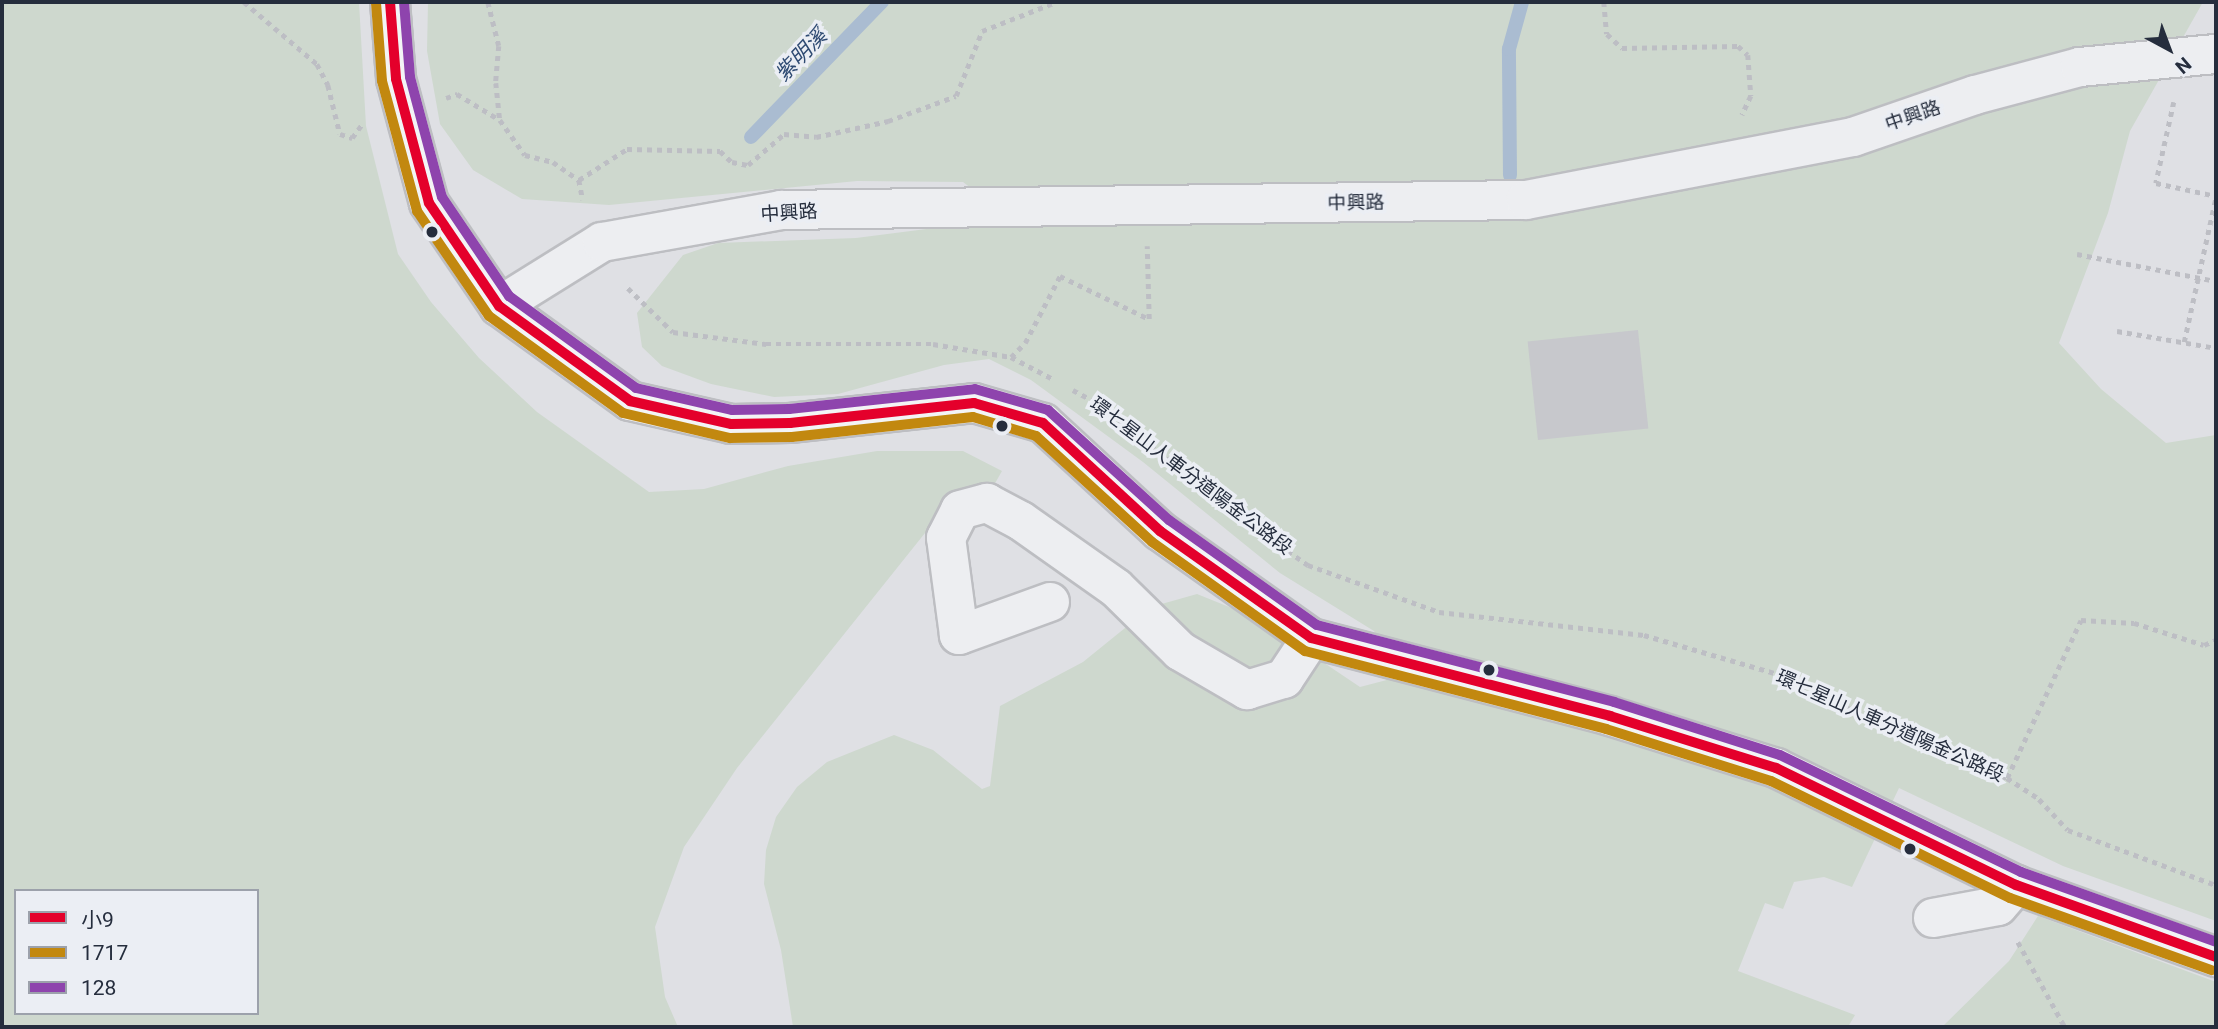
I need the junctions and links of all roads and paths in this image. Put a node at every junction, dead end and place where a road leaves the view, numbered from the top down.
1 (244, 2) edge
2 (390, 2) edge
3 (488, 2) edge
4 (1056, 2) edge
5 (1604, 2) edge
6 (2216, 54) edge
7 (438, 101) dead end
8 (2172, 110) dead end
9 (362, 112) dead end
10 (1740, 119) dead end
11 (500, 120) junction
12 (579, 180) junction
13 (2216, 196) edge
14 (583, 200) dead end
15 (1146, 206) junction
16 (2077, 254) dead end
17 (2198, 277) junction
18 (2216, 281) edge
19 (628, 288) dead end
20 (499, 306) junction
21 (2117, 331) dead end
22 (2183, 342) junction
23 (2216, 348) edge
24 (1011, 357) junction
25 (1050, 602) dead end
26 (1311, 638) junction
27 (2216, 640) edge
28 (2007, 778) junction
29 (2216, 885) edge
30 (2007, 895) junction
31 (1933, 918) dead end
32 (2216, 957) edge
33 (2065, 1027) edge

1 - 9 path
2 - 20 main road
3 - 11 path
4 - 12 path
5 - 10 path
6 - 15 street, 中興路
7 - 11 path
8 - 13 path
11 - 12 path
12 - 14 path
13 - 17 path
15 - 20 street, 中興路
15 - 24 path
16 - 17 path
17 - 18 path
17 - 22 path
19 - 24 path, 環七星山人車分道陽金公路段
20 - 26 main road
21 - 22 path
22 - 23 path
24 - 28 path, 環七星山人車分道陽金公路段
25 - 26 street
26 - 30 main road
27 - 28 path
28 - 29 path, 環七星山人車分道陽金公路段
30 - 31 street
30 - 32 main road
30 - 33 path

